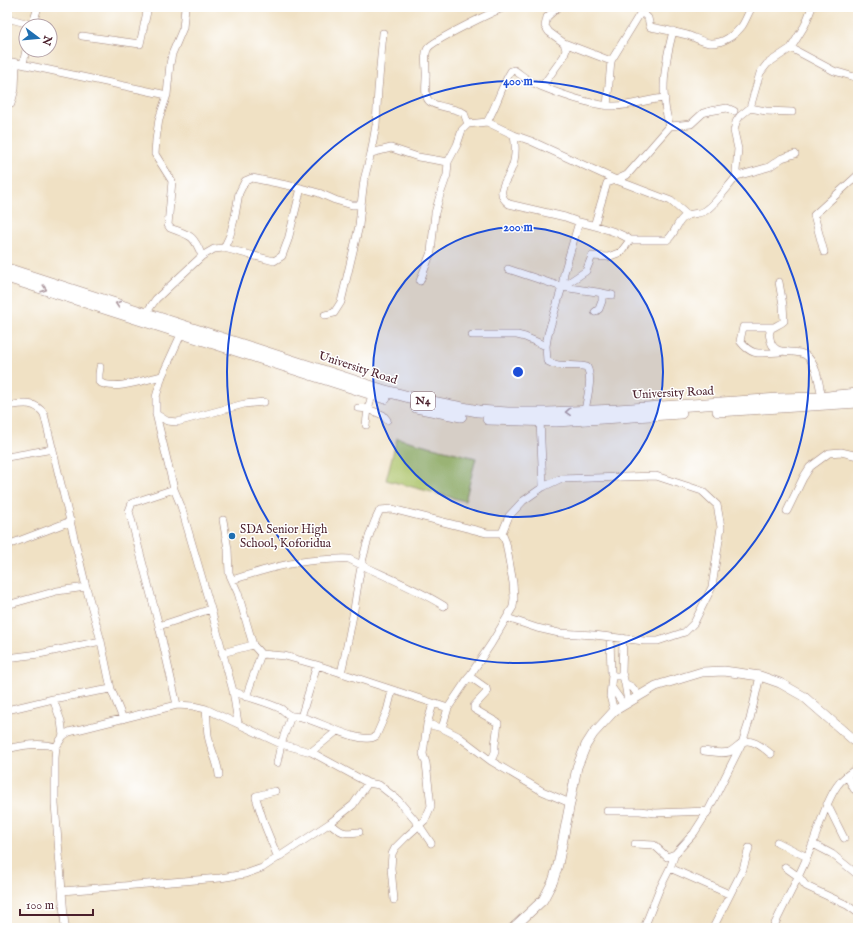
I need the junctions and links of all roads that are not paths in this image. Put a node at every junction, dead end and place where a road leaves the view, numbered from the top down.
1 (38, 7) edge
2 (148, 7) edge
3 (185, 7) edge
4 (506, 7) edge
5 (558, 7) edge
6 (752, 7) edge
7 (637, 8) edge
8 (810, 8) edge
9 (7, 18) edge
10 (35, 18) edge
11 (18, 21) edge
12 (673, 31) junction
13 (383, 33) dead end
14 (82, 36) dead end
15 (564, 43) junction
16 (791, 48) junction
17 (22, 58) edge
18 (7, 61) edge
19 (611, 61) junction
20 (19, 64) junction
21 (858, 78) edge
22 (540, 86) junction
23 (167, 95) junction
24 (665, 98) junction
25 (11, 104) dead end
26 (607, 106) junction
27 (750, 108) junction
28 (734, 111) dead end
29 (792, 112) dead end
30 (487, 122) junction
31 (468, 124) junction
32 (670, 126) junction
33 (514, 135) junction
34 (371, 153) junction
35 (795, 154) dead end
36 (448, 162) junction
37 (858, 174) edge
38 (737, 176) junction
39 (616, 180) junction
40 (301, 188) junction
41 (361, 204) junction
42 (687, 215) junction
43 (579, 222) junction
44 (594, 226) junction
45 (630, 240) junction
46 (224, 248) junction
47 (824, 252) dead end
48 (202, 256) junction
49 (7, 269) edge
50 (508, 269) dead end
51 (7, 277) edge
52 (420, 281) dead end
53 (779, 282) dead end
54 (562, 288) junction
55 (602, 293) junction
56 (612, 295) dead end
57 (595, 312) dead end
58 (325, 315) dead end
59 (143, 317) junction
60 (774, 327) junction
61 (182, 330) junction
62 (472, 336) dead end
63 (546, 346) junction
64 (784, 352) junction
65 (100, 367) dead end
66 (162, 376) junction
67 (858, 394) edge
68 (372, 395) junction
69 (822, 398) junction
70 (264, 402) dead end
71 (858, 402) edge
72 (7, 406) edge
73 (358, 408) dead end
74 (368, 409) junction
75 (585, 411) junction
76 (156, 414) junction
77 (617, 414) junction
78 (387, 420) dead end
79 (540, 420) junction
80 (366, 425) dead end
81 (53, 449) junction
82 (858, 456) edge
83 (7, 457) edge
84 (543, 487) junction
85 (174, 489) junction
86 (787, 510) dead end
87 (223, 520) dead end
88 (71, 521) junction
89 (502, 532) junction
90 (13, 543) dead end
91 (361, 565) junction
92 (232, 580) junction
93 (86, 588) junction
94 (7, 605) edge
95 (444, 606) dead end
96 (211, 609) junction
97 (508, 618) junction
98 (159, 626) junction
99 (610, 636) junction
100 (623, 638) junction
101 (101, 641) junction
102 (253, 645) junction
103 (222, 653) junction
104 (261, 654) junction
105 (7, 658) edge
106 (317, 665) junction
107 (341, 673) junction
108 (622, 673) junction
109 (612, 675) junction
110 (469, 676) junction
111 (760, 676) junction
112 (626, 684) junction
113 (612, 688) junction
114 (111, 689) junction
115 (233, 691) junction
116 (392, 691) junction
117 (639, 696) junction
118 (246, 697) junction
119 (53, 699) junction
120 (626, 703) junction
121 (433, 704) junction
122 (177, 705) junction
123 (448, 708) junction
124 (206, 709) junction
125 (7, 710) edge
126 (614, 711) junction
127 (290, 716) junction
128 (301, 717) junction
129 (123, 719) junction
130 (238, 723) junction
131 (427, 724) junction
132 (442, 728) junction
133 (337, 731) junction
134 (63, 736) junction
135 (742, 743) junction
136 (281, 744) junction
137 (858, 744) edge
138 (56, 747) junction
139 (7, 749) edge
140 (704, 751) dead end
141 (311, 752) junction
142 (771, 754) dead end
143 (491, 761) junction
144 (277, 763) dead end
145 (858, 768) edge
146 (219, 775) dead end
147 (847, 776) junction
148 (368, 783) junction
149 (275, 791) dead end
150 (858, 792) edge
151 (570, 803) junction
152 (828, 804) junction
153 (708, 810) junction
154 (607, 811) dead end
155 (330, 823) junction
156 (419, 825) junction
157 (359, 832) dead end
158 (844, 838) dead end
159 (777, 842) dead end
160 (431, 843) dead end
161 (635, 844) dead end
162 (813, 844) junction
163 (749, 848) dead end
164 (675, 854) junction
165 (808, 857) junction
166 (278, 858) junction
167 (670, 868) junction
168 (785, 868) dead end
169 (858, 875) edge
170 (799, 876) junction
171 (62, 891) junction
172 (729, 894) junction
173 (394, 900) dead end
174 (858, 913) edge
175 (65, 928) edge
176 (513, 928) edge
177 (644, 928) edge
178 (713, 928) edge
179 (773, 928) edge

1 - 10 street
2 - 14 street
3 - 23 street
4 - 31 street
5 - 15 street
6 - 12 street
7 - 12 street
7 - 19 street
8 - 16 street
9 - 11 street
12 - 24 street
13 - 34 street
15 - 19 street
15 - 22 street
16 - 21 street
16 - 27 street
17 - 20 street
18 - 20 street
19 - 26 street
20 - 23 street
20 - 25 street
22 - 26 street
22 - 30 street
23 - 48 street
24 - 26 street
24 - 32 street
27 - 29 street
27 - 38 street
28 - 32 street
30 - 31 street
30 - 33 street
31 - 36 street
32 - 39 street
33 - 39 street
33 - 43 street
34 - 36 street
34 - 41 street
35 - 38 street
36 - 52 street
37 - 47 street
38 - 42 street
39 - 42 street
39 - 44 street
40 - 41 street
40 - 46 street
40 - 46 street
41 - 58 street
42 - 45 street
43 - 44 street
43 - 54 street
44 - 45 street
45 - 54 street
46 - 48 street
48 - 59 street
59 -> 49 highway, University Road / N4
50 - 54 street
51 -> 59 highway, University Road / N4
53 - 60 street
54 - 55 street
54 - 63 street
55 - 56 street
55 - 57 street
59 - 61 highway, University Road / N4
60 - 64 street
60 - 64 street
61 - 66 street
61 - 68 highway, University Road / N4
75 -> 61 highway, University Road / N4
62 - 63 street
63 - 75 street
64 - 69 street
65 - 66 street
66 - 76 street
67 - 69 highway, University Road / N4
68 - 74 street
68 - 79 highway, University Road / N4
69 - 77 highway, University Road / N4
70 - 76 street
71 - 77 highway, University Road / N4
72 - 81 street
73 - 74 street
74 - 78 street
74 - 80 street
75 - 77 highway, University Road / N4
76 - 85 street
77 - 79 highway, University Road / N4
79 - 84 street
81 - 83 street
81 - 88 street
82 - 86 street
84 - 89 street
84 - 100 street
85 - 96 street
85 - 98 street
87 - 92 street
88 - 90 street
88 - 93 street
89 - 91 street
89 - 97 street
91 - 92 street
91 - 95 street
91 - 107 street
92 - 102 street
93 - 94 street
93 - 101 street
96 - 98 street
96 - 103 street
97 - 99 street
97 - 110 street
98 - 122 street
99 - 100 street
99 - 109 street
100 - 108 street
101 - 105 street
101 - 114 street
102 - 103 street
102 - 104 street
103 - 115 street
104 - 106 street
104 - 118 street
106 - 107 street
106 - 128 street
107 - 116 street
108 - 109 street
108 - 112 street
109 - 113 street
110 - 123 street
110 - 143 street
111 - 117 main road
111 - 135 street
111 - 137 main road
112 - 113 street
112 - 117 street
112 - 120 street
113 - 120 street
113 - 126 street
114 - 119 street
114 - 129 street
115 - 118 street
115 - 130 street
116 - 121 street
116 - 133 street
117 - 120 main road
118 - 127 street
119 - 125 street
119 - 134 street
120 - 126 main road
121 - 123 street
121 - 131 street
122 - 124 street
122 - 129 street
123 - 132 street
124 - 130 street
124 - 146 street
126 - 151 main road
127 - 128 street
127 - 136 street
128 - 133 street
129 - 134 street
130 - 136 street
131 - 132 street
131 - 156 street
132 - 143 street
133 - 141 street
134 - 138 street
135 - 140 street
135 - 142 street
135 - 153 street
136 - 141 street
136 - 144 street
138 - 139 street
138 - 171 street
141 - 148 street
143 - 151 street
145 - 147 street
147 - 150 street
147 - 152 street
148 - 155 street
148 - 156 street
149 - 166 street
151 - 176 main road
152 - 158 street
152 - 162 street
153 - 154 street
153 - 164 street
155 - 157 street
155 - 166 street
156 - 160 street
156 - 173 street
159 - 165 street
161 - 164 street
162 - 165 street
162 - 169 street
163 - 172 street
164 - 167 street
165 - 170 street
166 - 171 street
167 - 172 street
167 - 177 street
168 - 170 street
170 - 174 street
170 - 179 street
171 - 175 street
172 - 178 street

